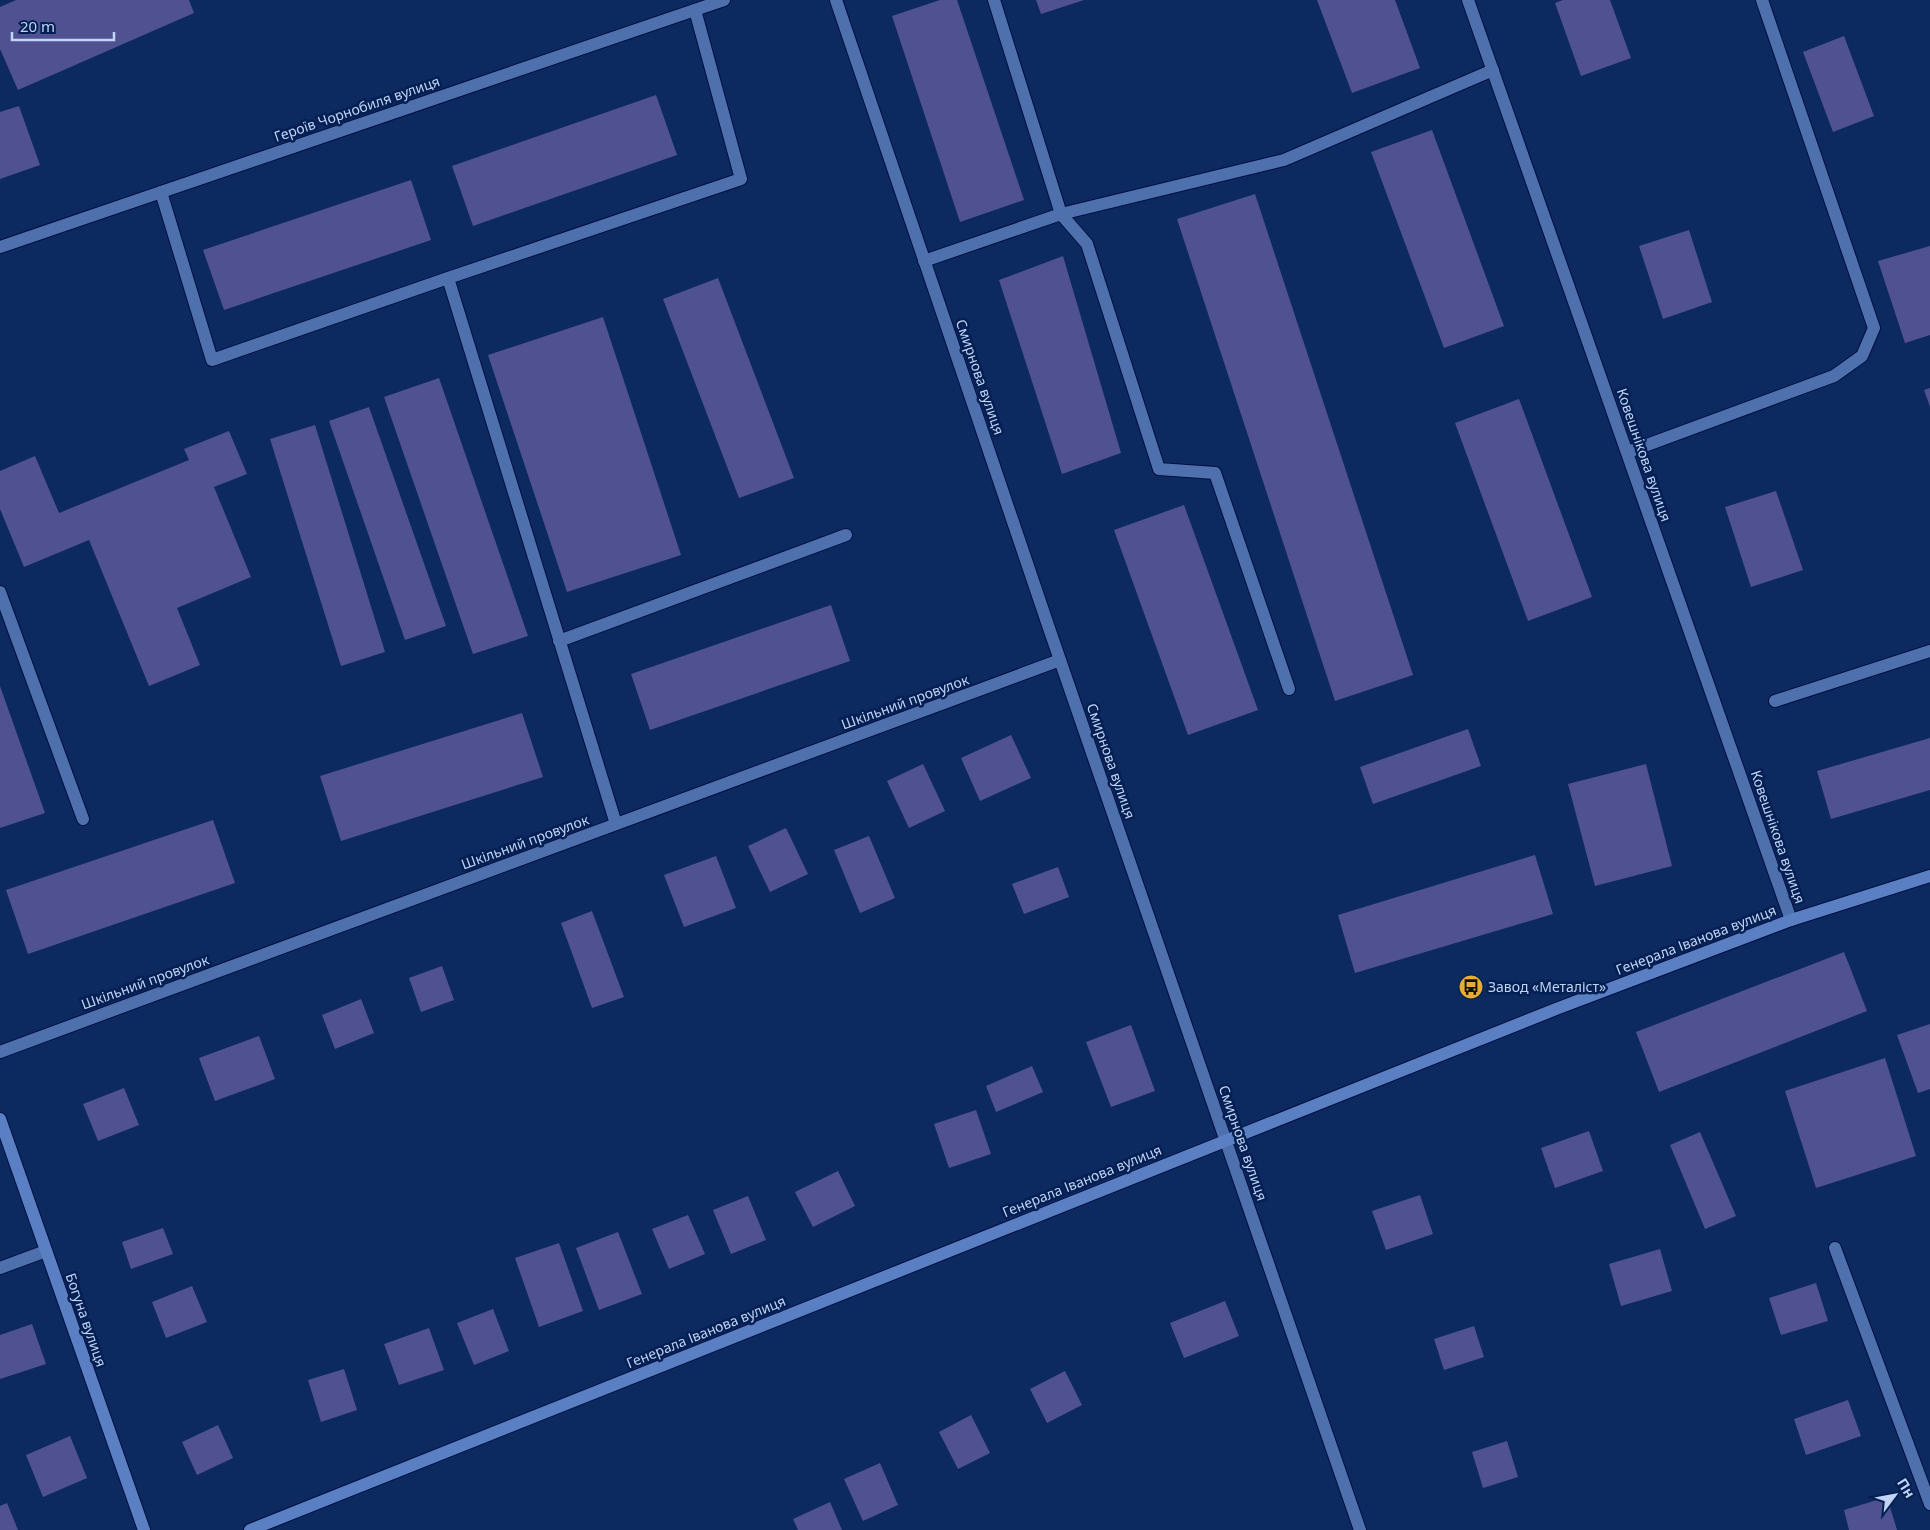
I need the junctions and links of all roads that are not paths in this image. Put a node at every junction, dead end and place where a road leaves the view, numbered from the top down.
1 (724, 0) edge
2 (836, 0) edge
3 (994, 0) edge
4 (1468, 0) edge
5 (1762, 0) edge
6 (695, 10) junction
7 (1493, 70) junction
8 (161, 192) junction
9 (1061, 214) junction
10 (0, 247) edge
11 (924, 261) junction
12 (448, 278) junction
13 (1628, 452) junction
14 (846, 535) dead end
15 (0, 592) edge
16 (559, 641) junction
17 (1930, 651) edge
18 (1060, 660) junction
19 (1288, 689) dead end
20 (1775, 701) dead end
21 (83, 819) dead end
22 (616, 824) junction
23 (1930, 876) edge
24 (1791, 920) junction
25 (0, 1052) edge
26 (0, 1119) edge
27 (1226, 1140) junction
28 (1835, 1248) dead end
29 (46, 1252) junction
30 (0, 1268) edge
31 (1930, 1504) edge
32 (144, 1530) edge
33 (250, 1530) edge
34 (1360, 1530) edge

1 - 6 street, Героїв Чорнобиля вулиця
2 - 11 street, Смирнова вулиця
3 - 9 street
4 - 7 street, Ковешнікова вулиця
5 - 13 street
6 - 8 street, Героїв Чорнобиля вулиця
6 - 12 street
7 - 9 street
7 - 13 street, Ковешнікова вулиця
8 - 10 street, Героїв Чорнобиля вулиця
8 - 12 street
9 - 11 street
9 - 19 street
11 - 18 street, Смирнова вулиця
12 - 16 street
13 - 24 street, Ковешнікова вулиця
14 - 16 street
15 - 21 street
16 - 22 street
17 - 20 street
18 - 22 street, Шкільний провулок
18 - 27 street, Смирнова вулиця
22 - 25 street, Шкільний провулок
23 - 24 street, Генерала Іванова вулиця
24 - 27 street, Генерала Іванова вулиця
26 - 29 street, Богуна вулиця
27 - 33 street, Генерала Іванова вулиця
27 - 34 street, Смирнова вулиця
28 - 31 street
29 - 30 street
29 - 32 street, Богуна вулиця

